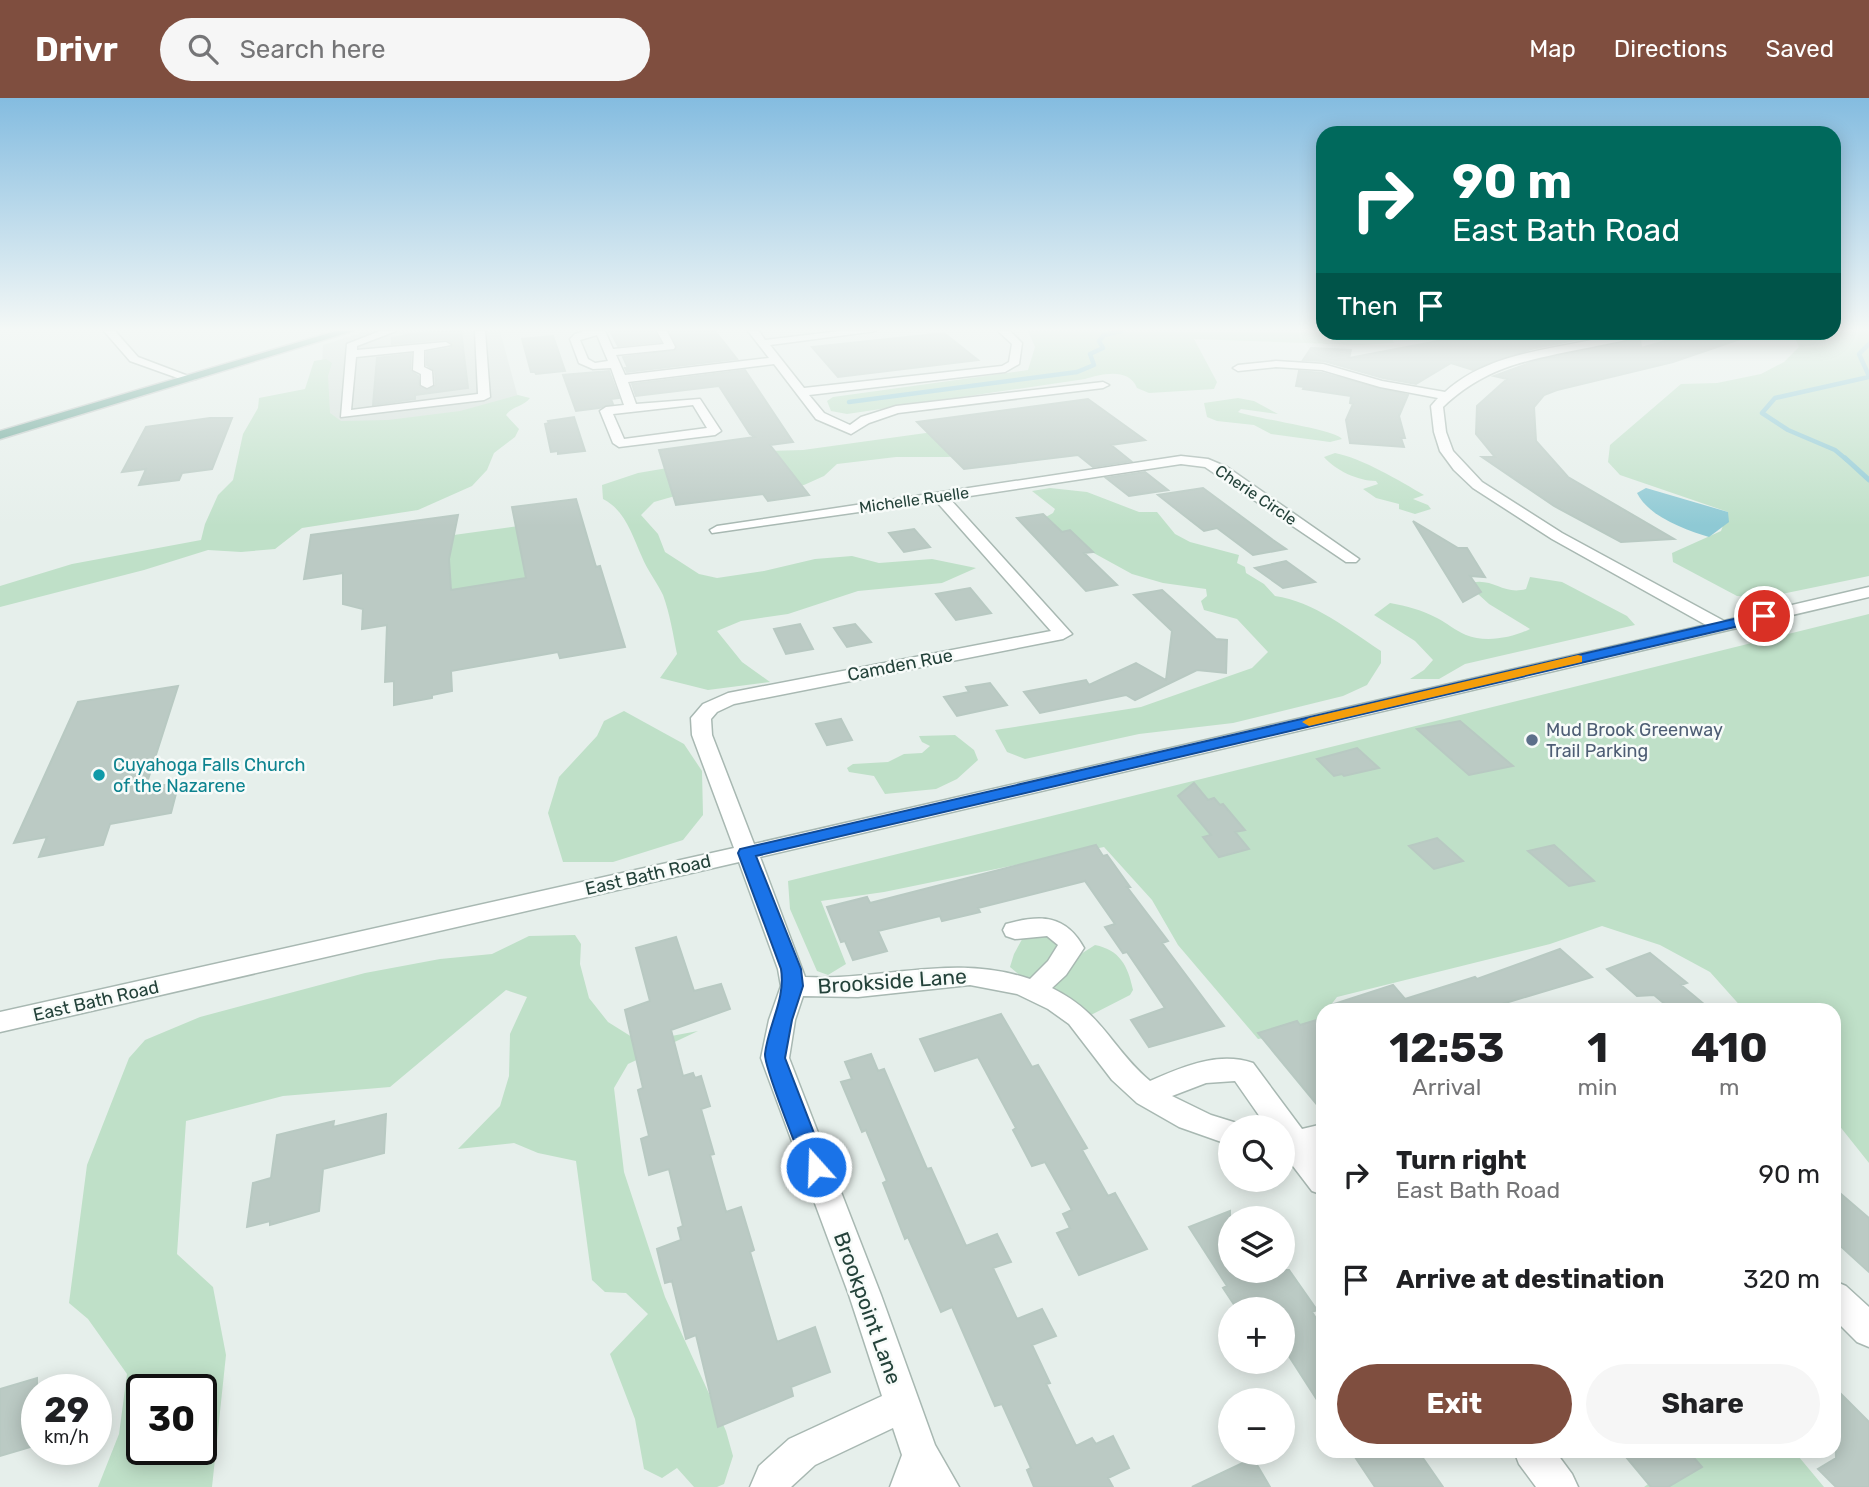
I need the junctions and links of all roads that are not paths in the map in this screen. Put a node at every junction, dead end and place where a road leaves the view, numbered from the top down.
1 (133, 396) edge
2 (347, 396) edge
3 (484, 396) edge
4 (627, 396) edge
5 (804, 396) edge
6 (1013, 396) edge
7 (1445, 396) edge
8 (631, 408) junction
9 (0, 435) edge
10 (1110, 470) joint
11 (940, 497) junction
12 (718, 530) dead end
13 (1351, 559) dead end
14 (1869, 592) edge
15 (1721, 626) junction
16 (746, 853) junction
17 (1015, 930) dead end
18 (794, 986) junction
19 (1034, 990) junction
20 (0, 1022) edge
21 (1147, 1095) junction
22 (1218, 1130) edge
23 (1301, 1140) edge
24 (1316, 1169) edge
25 (1841, 1304) edge
26 (1869, 1330) edge
27 (902, 1405) junction
28 (1537, 1458) edge
29 (915, 1471) edge
30 (769, 1487) edge
31 (940, 1487) edge
32 (1559, 1487) edge

1 - 9 main road
2 - 3 street
4 - 8 street
5 - 6 street
7 - 15 street
8 - 8 street
10 - 11 street, Michelle Ruelle
10 - 13 street, Cherie Circle
11 - 12 street, Michelle Ruelle
11 - 16 street, Camden Rue
14 - 15 street, East Bath Road
15 - 16 street, East Bath Road
16 - 18 street
16 - 20 street, East Bath Road
17 - 19 street
18 - 19 street, Brookside Lane
18 - 27 street, Brookpoint Lane
19 - 21 street, Brookside Lane
21 - 22 street, Brookside Lane
21 - 23 street
23 - 24 street
25 - 26 street
27 - 29 street, Brookpoint Lane
27 - 30 street
28 - 32 street
29 - 31 street

